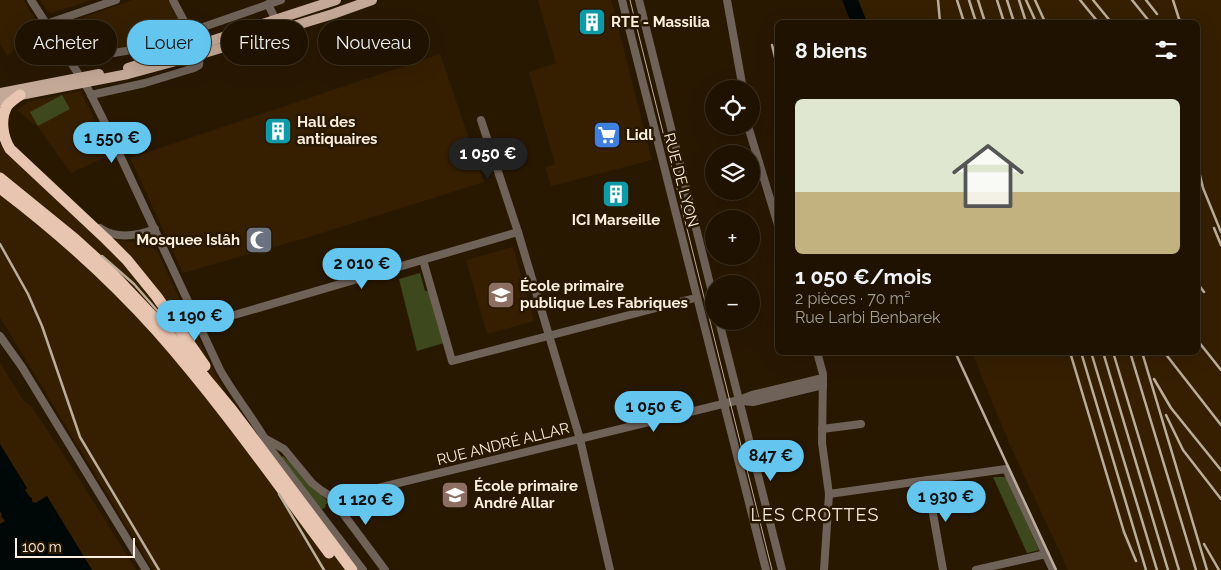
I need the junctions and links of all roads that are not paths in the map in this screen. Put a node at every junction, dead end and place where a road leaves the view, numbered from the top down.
1 (31, 0) edge
2 (116, 0) edge
3 (172, 0) edge
4 (281, 0) edge
5 (336, 0) edge
6 (372, 0) edge
7 (622, 0) edge
8 (639, 0) edge
9 (728, 0) edge
10 (268, 4) junction
11 (44, 20) edge
12 (58, 20) edge
13 (183, 20) edge
14 (275, 20) edge
15 (278, 20) edge
16 (308, 21) edge
17 (211, 25) edge
18 (73, 65) edge
19 (137, 65) edge
20 (154, 65) edge
21 (199, 65) edge
22 (741, 80) edge
23 (89, 92) junction
24 (0, 93) edge
25 (20, 95) junction
26 (0, 102) edge
27 (481, 120) dead end
28 (1, 132) edge
29 (751, 135) edge
30 (0, 178) edge
31 (0, 188) edge
32 (775, 214) edge
33 (155, 229) junction
34 (518, 232) junction
35 (423, 260) junction
36 (708, 275) edge
37 (691, 299) dead end
38 (200, 325) junction
39 (721, 330) edge
40 (0, 336) edge
41 (549, 336) junction
42 (818, 355) edge
43 (823, 381) junction
44 (739, 400) junction
45 (724, 404) junction
46 (232, 410) junction
47 (861, 424) dead end
48 (822, 430) junction
49 (265, 438) junction
50 (580, 439) junction
51 (927, 480) junction
52 (829, 494) junction
53 (330, 496) junction
54 (1046, 554) junction
55 (146, 570) edge
56 (342, 570) edge
57 (352, 570) edge
58 (363, 570) edge
59 (385, 570) edge
60 (610, 570) edge
61 (766, 570) edge
62 (782, 570) edge
63 (824, 570) edge
64 (943, 570) edge
65 (976, 570) edge
66 (1053, 570) edge

1 - 11 street
2 - 12 street
3 - 13 street
4 - 10 street
5 - 15 main road
6 - 16 main road
7 - 45 street, RUE DE LYON
8 - 36 street, RUE DE LYON
9 - 22 street
10 - 14 street
10 - 17 street
18 - 23 street
19 - 24 main road
20 - 25 main road
21 - 23 street
23 - 33 street
25 - 26 main road
25 - 28 highway
27 - 34 street
28 - 33 street
28 - 46 highway
29 - 32 street
30 - 46 highway
31 - 56 highway
33 - 38 street
34 - 35 street
34 - 41 street
35 - 38 street
35 - 41 street
37 - 41 street
38 - 49 street
39 - 44 street
40 - 55 street
41 - 50 street
42 - 43 street
43 - 44 street, RUE ANDRÉ ALLAR
43 - 48 street
44 - 45 street, RUE ANDRÉ ALLAR
44 - 62 street
45 - 50 street, RUE ANDRÉ ALLAR
45 - 61 street, RUE DE LYON
46 - 57 highway
47 - 48 street
48 - 52 street
49 - 53 street
49 - 58 street
50 - 53 street, RUE ANDRÉ ALLAR
50 - 60 street
51 - 52 street
51 - 54 street
51 - 64 street
52 - 63 street
53 - 59 street
54 - 65 street
54 - 66 street

